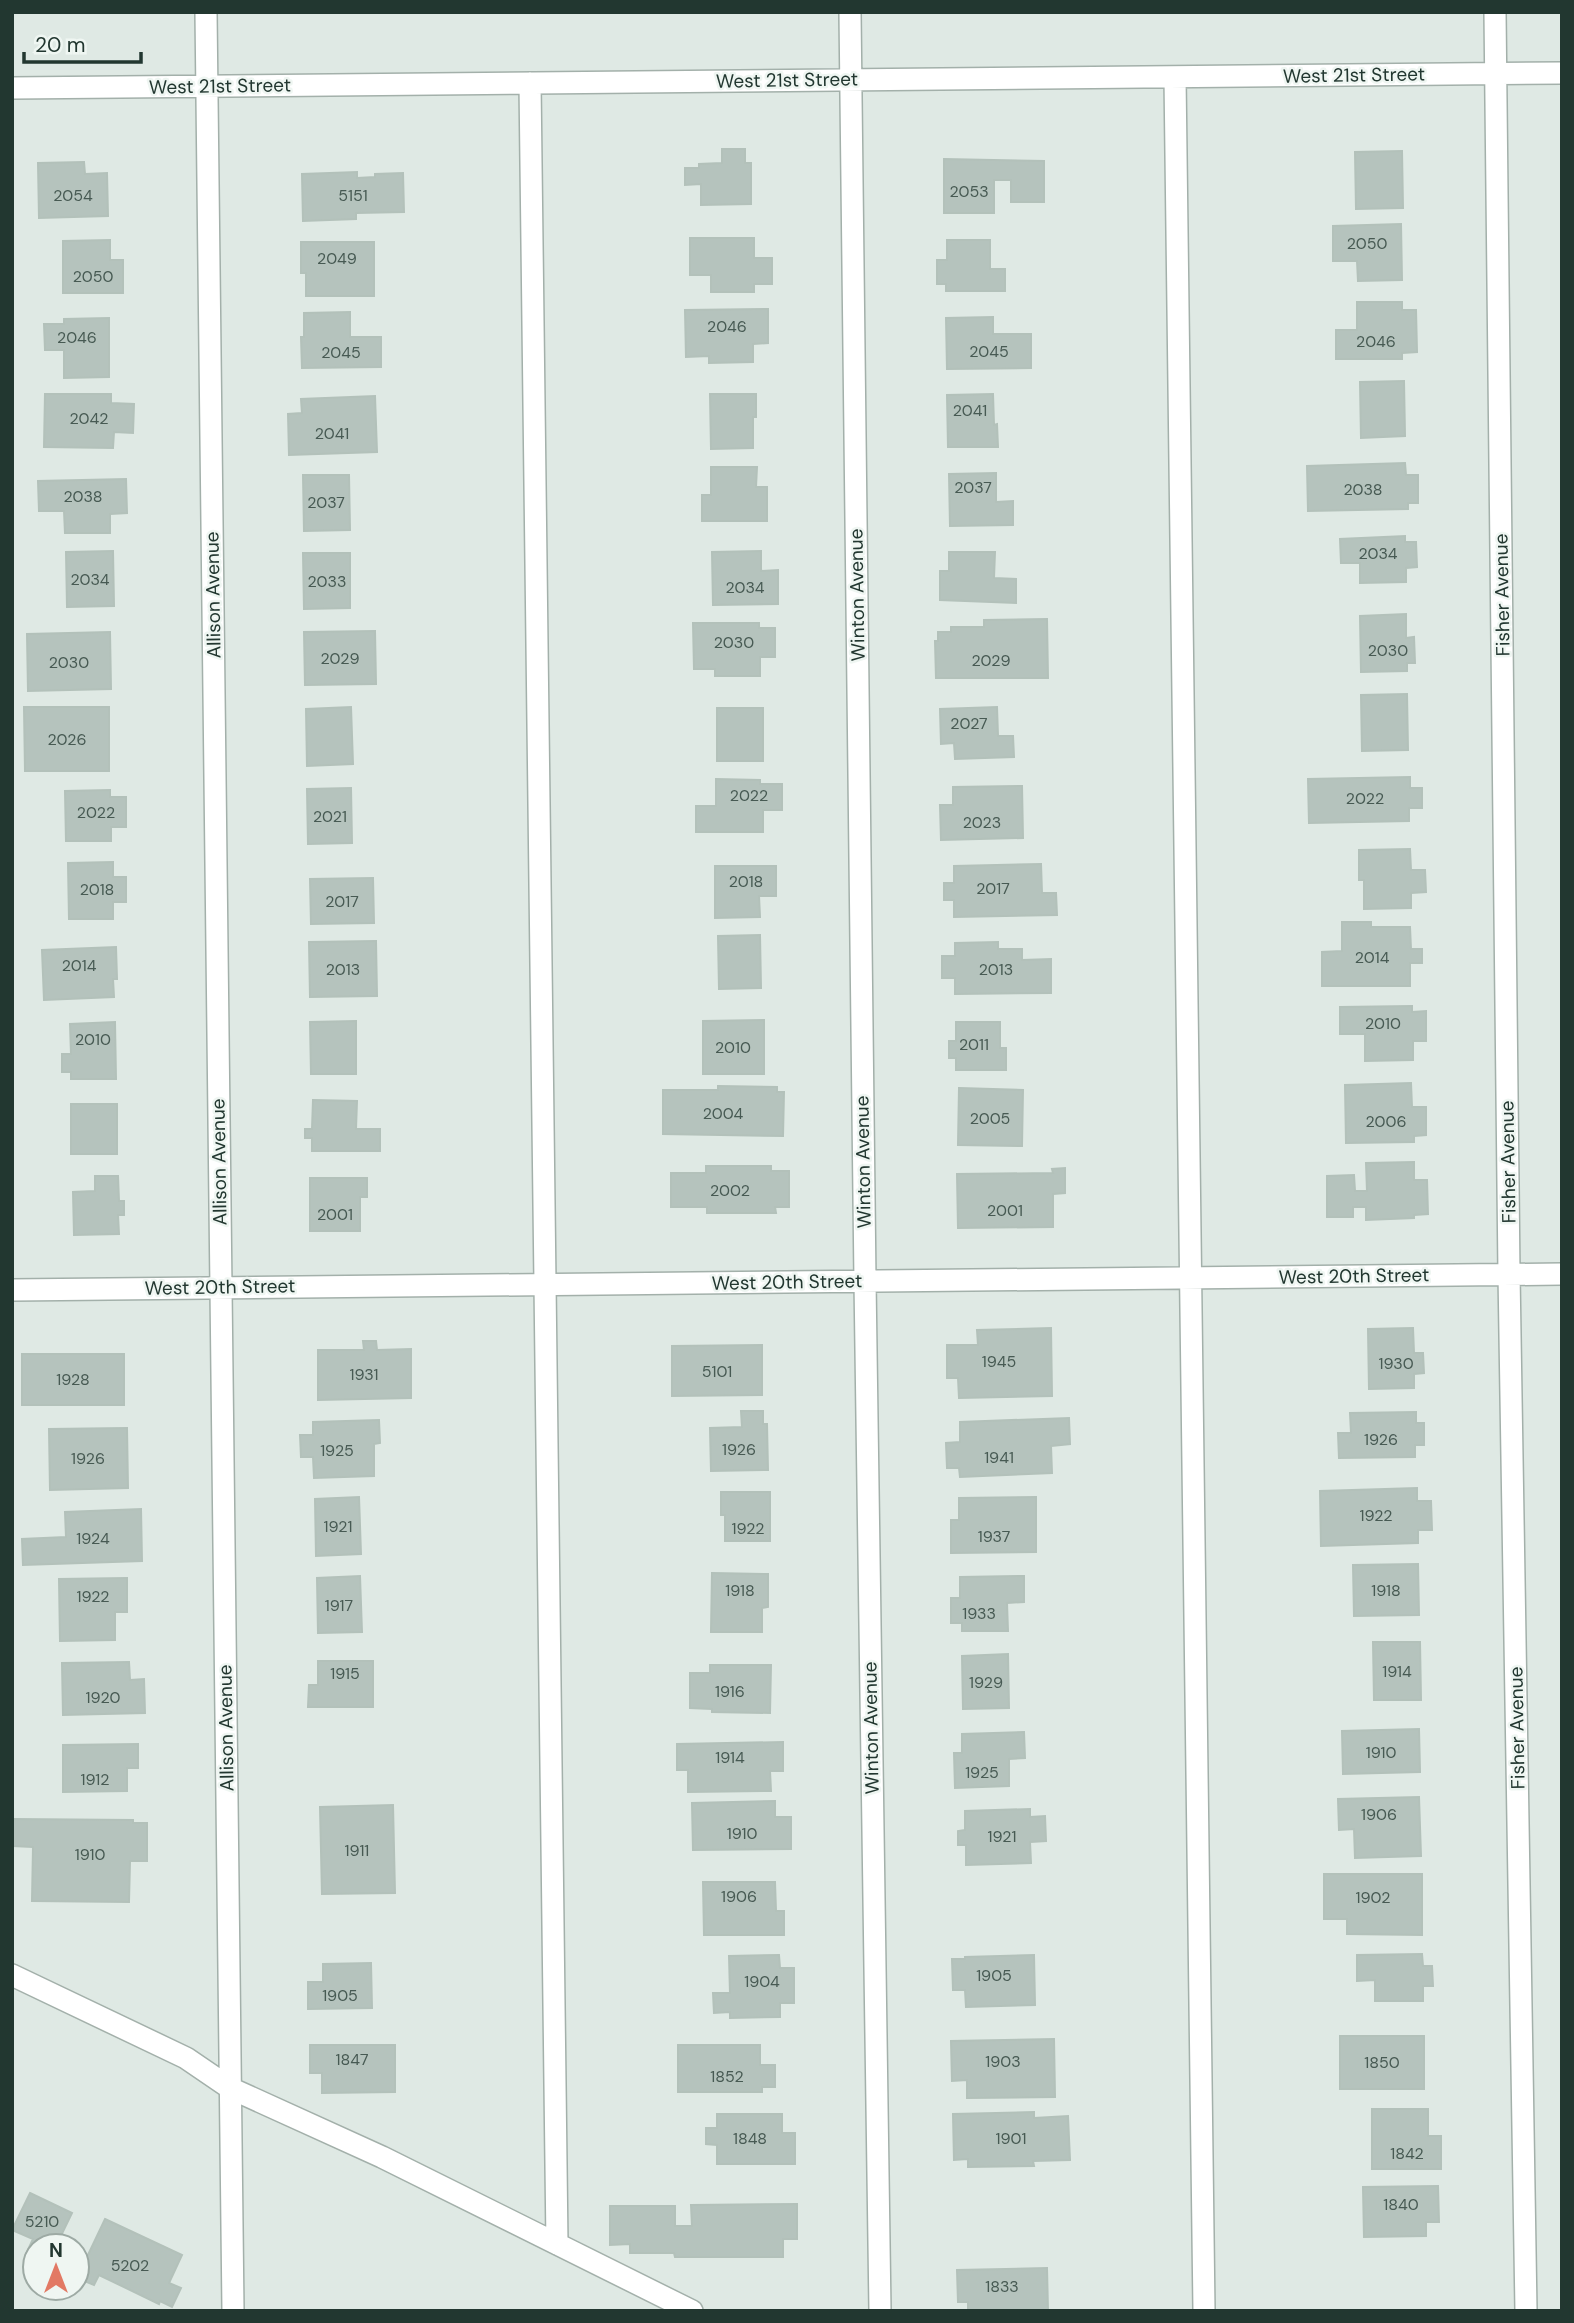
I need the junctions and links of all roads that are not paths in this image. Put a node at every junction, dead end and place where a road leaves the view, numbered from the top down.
1 (206, 12) edge
2 (850, 12) edge
3 (1495, 12) edge
4 (1562, 73) edge
5 (1496, 74) junction
6 (1175, 77) junction
7 (851, 79) junction
8 (530, 83) junction
9 (207, 86) junction
10 (12, 89) edge
11 (1509, 1274) junction
12 (1562, 1274) edge
13 (1191, 1277) junction
14 (865, 1281) junction
15 (545, 1284) junction
16 (220, 1286) junction
17 (12, 1290) edge
18 (12, 1975) edge
19 (230, 2088) junction
20 (557, 2244) junction
21 (233, 2311) edge
22 (692, 2311) edge
23 (880, 2311) edge
24 (1204, 2311) edge
25 (1526, 2311) edge

1 - 9 street, Allison Avenue
2 - 7 street, Winton Avenue
3 - 5 street, Fisher Avenue
4 - 5 street, West 21st Street
5 - 6 street, West 21st Street
5 - 11 street, Fisher Avenue
6 - 7 street, West 21st Street
6 - 13 street
7 - 8 street, West 21st Street
7 - 14 street, Winton Avenue
8 - 9 street, West 21st Street
8 - 15 street
9 - 10 street, West 21st Street
9 - 16 street, Allison Avenue
11 - 12 street, West 20th Street
11 - 13 street, West 20th Street
11 - 25 street, Fisher Avenue
13 - 14 street, West 20th Street
13 - 24 street
14 - 15 street, West 20th Street
14 - 23 street, Winton Avenue
15 - 16 street, West 20th Street
15 - 20 street
16 - 17 street, West 20th Street
16 - 19 street, Allison Avenue
18 - 19 street
19 - 20 street
19 - 21 street, Allison Avenue
20 - 22 street

